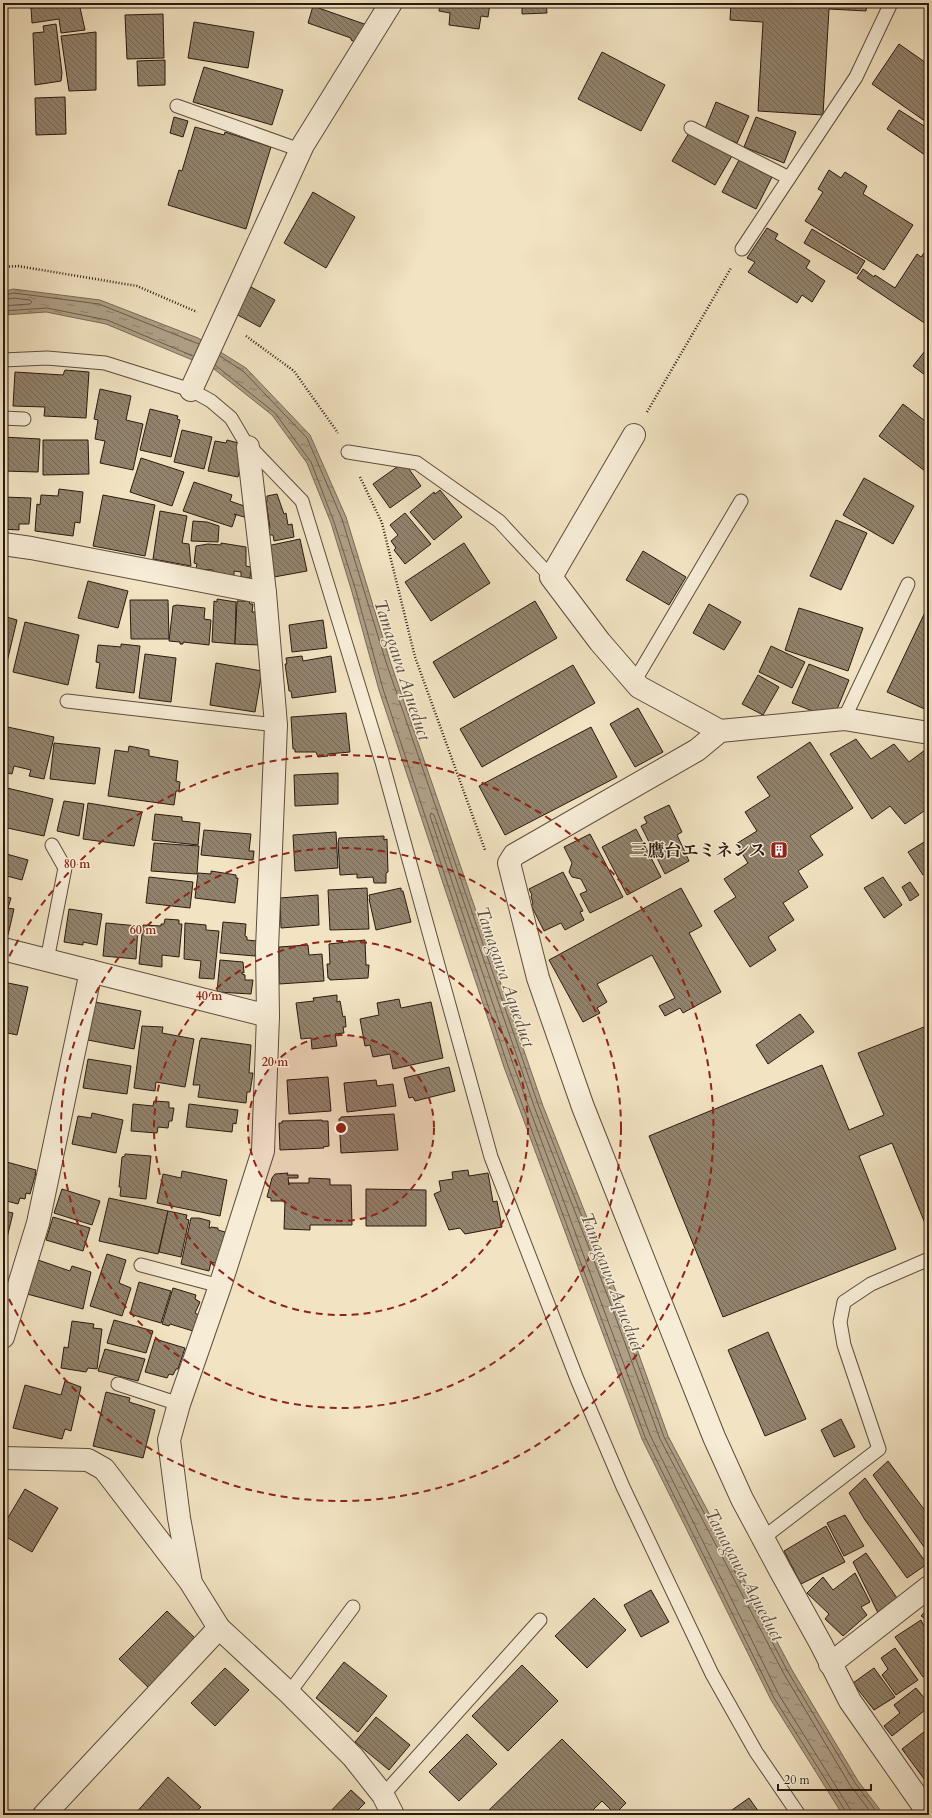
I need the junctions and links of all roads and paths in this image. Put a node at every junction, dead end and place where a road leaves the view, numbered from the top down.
1 (392, 3) edge
2 (891, 3) edge
3 (177, 106) dead end
4 (691, 128) dead end
5 (300, 150) junction
6 (789, 178) junction
7 (742, 249) joint
8 (3, 360) edge
9 (191, 390) junction
10 (3, 418) edge
11 (24, 419) dead end
12 (634, 435) joint
13 (248, 446) junction
14 (348, 452) dead end
15 (741, 501) dead end
16 (3, 544) edge
17 (551, 577) junction
18 (908, 584) dead end
19 (265, 593) junction
20 (634, 682) junction
21 (67, 701) dead end
22 (844, 719) junction
23 (276, 725) junction
24 (720, 731) junction
25 (929, 734) edge
26 (52, 844) dead end
27 (3, 949) edge
28 (47, 960) junction
29 (91, 971) junction
30 (268, 1016) junction
31 (929, 1259) edge
32 (141, 1265) dead end
33 (220, 1286) junction
34 (3, 1337) edge
35 (118, 1384) dead end
36 (179, 1404) junction
37 (3, 1458) edge
38 (179, 1518) junction
39 (155, 1536) junction
40 (762, 1538) junction
41 (191, 1583) junction
42 (929, 1587) edge
43 (353, 1607) dead end
44 (540, 1620) dead end
45 (219, 1628) junction
46 (830, 1664) junction
47 (289, 1693) junction
48 (383, 1795) junction
49 (929, 1814) edge
50 (44, 1815) edge
51 (393, 1815) edge
52 (799, 1815) edge

1 - 5 street
2 - 6 lane
3 - 5 lane
4 - 6 lane
5 - 9 street
6 - 7 lane
7 - 12 path
8 - 9 lane
9 - 13 lane
10 - 11 lane
12 - 17 street
13 - 19 street
13 - 52 lane
14 - 17 lane
15 - 20 lane
16 - 19 street
17 - 20 street
18 - 22 lane
19 - 23 street
20 - 24 street
21 - 23 lane
22 - 24 street
22 - 25 street
23 - 30 street
24 - 40 street
26 - 28 lane
27 - 28 street
28 - 29 street
29 - 30 street
29 - 34 street
30 - 33 street
31 - 40 lane
32 - 33 lane
33 - 36 street
35 - 36 lane
36 - 38 street
37 - 39 street
38 - 39 street
38 - 41 street
39 - 41 street
40 - 46 street
41 - 45 street
42 - 46 street
43 - 47 lane
44 - 48 lane
45 - 47 street
45 - 50 street
46 - 49 street
47 - 48 street
48 - 51 street

